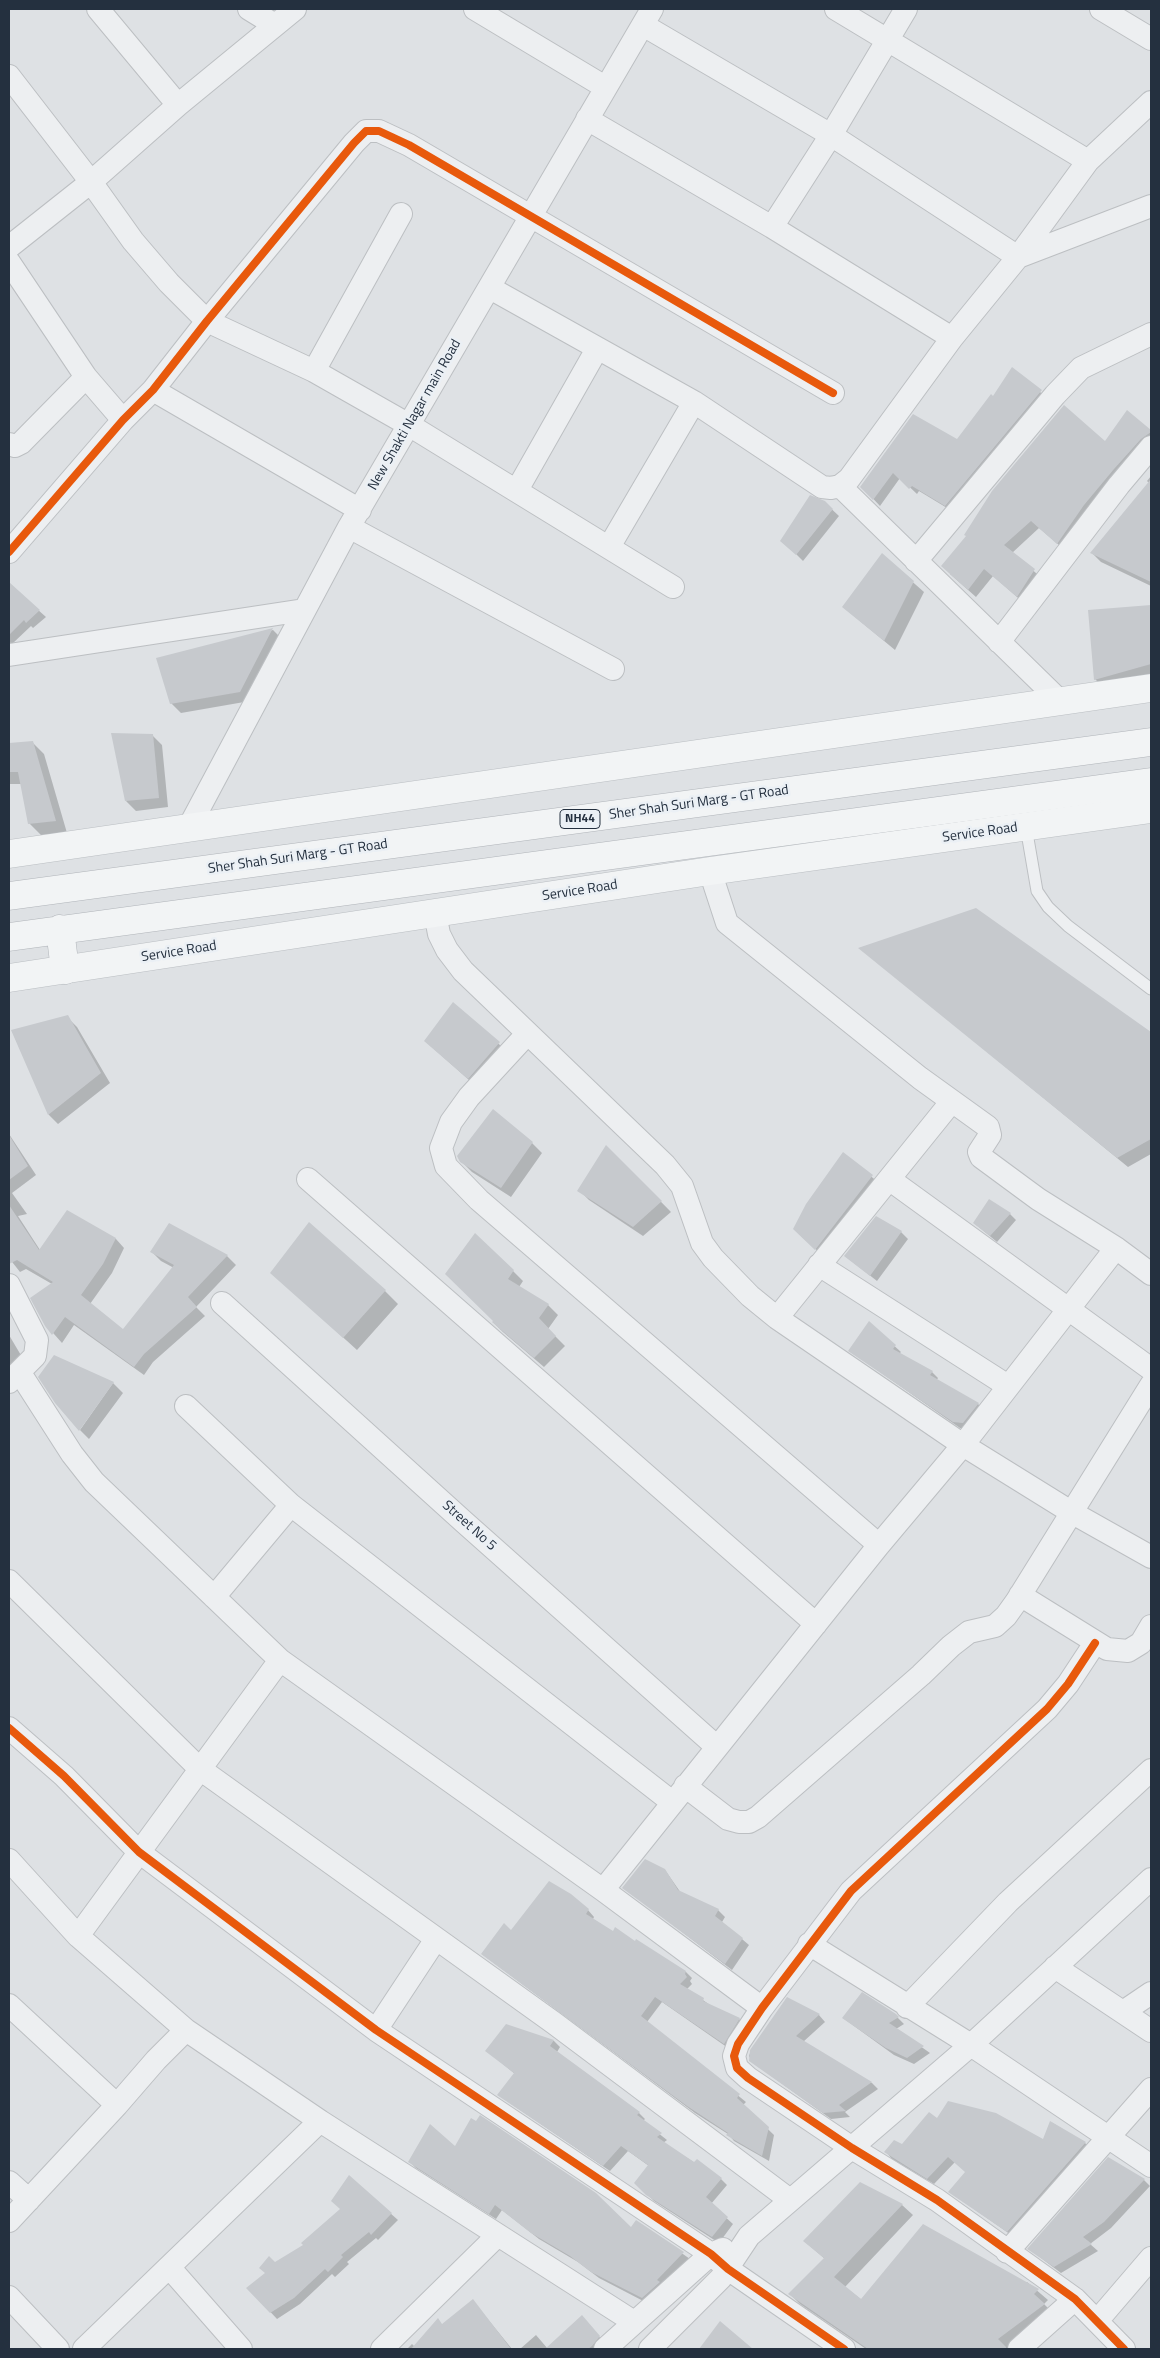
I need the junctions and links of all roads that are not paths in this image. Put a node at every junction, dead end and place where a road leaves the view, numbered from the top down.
1 (98, 9) edge
2 (249, 9) edge
3 (295, 9) edge
4 (475, 9) edge
5 (836, 9) edge
6 (906, 9) edge
7 (1101, 9) edge
8 (507, 17) edge
9 (647, 17) edge
10 (276, 25) junction
11 (886, 40) junction
12 (1151, 40) edge
13 (9, 76) edge
14 (605, 87) junction
15 (1151, 102) edge
16 (178, 105) junction
17 (587, 119) junction
18 (831, 135) junction
19 (1088, 161) junction
20 (91, 182) junction
21 (1151, 206) edge
22 (401, 214) dead end
23 (529, 216) junction
24 (772, 227) junction
25 (9, 247) edge
26 (1018, 257) junction
27 (9, 262) edge
28 (490, 288) junction
29 (207, 321) junction
30 (1151, 334) edge
31 (952, 338) junction
32 (597, 349) junction
33 (314, 371) junction
34 (86, 377) junction
35 (153, 390) junction
36 (833, 393) dead end
37 (694, 402) junction
38 (123, 420) junction
39 (409, 425) junction
40 (9, 444) edge
41 (1151, 447) edge
42 (840, 486) junction
43 (517, 490) junction
44 (354, 519) junction
45 (609, 547) junction
46 (9, 552) edge
47 (916, 561) junction
48 (673, 587) dead end
49 (304, 610) junction
50 (999, 642) junction
51 (9, 655) edge
52 (613, 670) dead end
53 (1151, 688) edge
54 (1059, 700) junction
55 (1151, 742) edge
56 (1151, 782) edge
57 (1151, 809) edge
58 (1026, 826) junction
59 (189, 827) junction
60 (9, 854) edge
61 (710, 872) junction
62 (9, 896) edge
63 (435, 913) junction
64 (60, 929) junction
65 (9, 937) edge
66 (65, 970) junction
67 (9, 978) edge
68 (1151, 988) edge
69 (527, 1034) junction
70 (952, 1101) junction
71 (308, 1178) dead end
72 (889, 1179) junction
73 (1116, 1248) junction
74 (819, 1265) junction
75 (1151, 1274) edge
76 (9, 1284) edge
77 (222, 1303) dead end
78 (1068, 1310) junction
79 (777, 1318) junction
80 (1151, 1369) edge
81 (14, 1378) edge
82 (1151, 1385) edge
83 (1008, 1386) junction
84 (186, 1406) dead end
85 (963, 1445) junction
86 (291, 1505) junction
87 (1071, 1512) junction
88 (879, 1545) junction
89 (1151, 1556) edge
90 (9, 1581) edge
91 (1020, 1595) junction
92 (214, 1597) junction
93 (816, 1624) junction
94 (1151, 1626) edge
95 (1095, 1643) junction
96 (280, 1660) junction
97 (9, 1728) edge
98 (717, 1747) junction
99 (200, 1769) junction
100 (1151, 1770) edge
101 (678, 1794) junction
102 (140, 1852) junction
103 (9, 1860) edge
104 (1151, 1879) edge
105 (603, 1890) junction
106 (78, 1936) junction
107 (436, 1939) junction
108 (809, 1944) junction
109 (1055, 1967) junction
110 (1151, 1993) edge
111 (9, 2004) edge
112 (908, 2007) junction
113 (762, 2008) junction
114 (1123, 2012) junction
115 (186, 2030) junction
116 (376, 2030) junction
117 (1151, 2031) edge
118 (971, 2044) junction
119 (1151, 2089) edge
120 (117, 2106) junction
121 (320, 2121) junction
122 (1110, 2137) junction
123 (852, 2148) junction
124 (1151, 2166) edge
125 (9, 2182) edge
126 (28, 2200) junction
127 (790, 2200) junction
128 (9, 2221) edge
129 (498, 2235) junction
130 (1007, 2252) junction
131 (1151, 2258) edge
132 (719, 2262) junction
133 (169, 2267) junction
134 (9, 2297) edge
135 (1075, 2299) junction
136 (1097, 2321) junction
137 (634, 2322) junction
138 (841, 2348) edge
139 (58, 2349) edge
140 (84, 2349) edge
141 (241, 2349) edge
142 (382, 2349) edge
143 (605, 2349) edge
144 (650, 2349) edge
145 (1019, 2349) edge
146 (1124, 2349) edge

1 - 16 street
2 - 10 street
3 - 10 street
4 - 8 street
5 - 11 street
6 - 11 street
7 - 12 street
8 - 14 street
9 - 14 street, New Shakti Nagar main Road
9 - 18 street
10 - 16 street
11 - 18 street
11 - 19 street
13 - 20 street
14 - 17 street, New Shakti Nagar main Road
15 - 19 street
16 - 20 street
17 - 23 street, New Shakti Nagar main Road
17 - 24 street
18 - 24 street
18 - 26 street
19 - 26 street
20 - 25 street
20 - 29 street
21 - 26 street
22 - 33 street
23 - 28 street, New Shakti Nagar main Road
23 - 29 street
23 - 36 street
24 - 31 street
26 - 31 street
27 - 34 street
28 - 32 street
28 - 39 street, New Shakti Nagar main Road
29 - 33 street
29 - 35 street
30 - 47 street
31 - 42 street
32 - 37 street
32 - 43 street
33 - 39 street
34 - 38 street
34 - 40 street
35 - 38 street
35 - 44 street
37 - 42 street
37 - 45 street
38 - 46 street
39 - 43 street
39 - 44 street, New Shakti Nagar main Road
41 - 50 street
42 - 47 street
43 - 45 street
44 - 49 street, New Shakti Nagar main Road
44 - 52 street
45 - 48 street
47 - 50 street
49 - 51 street
49 - 59 street, New Shakti Nagar main Road
50 - 54 street
53 - 54 main road
54 - 59 main road
55 - 62 main road, Sher Shah Suri Marg - GT Road / NH44
56 - 64 main road
57 - 58 main road, Service Road
58 - 61 main road, Service Road
58 - 68 lane
59 - 60 main road
61 - 63 main road, Service Road
61 - 70 street
63 - 66 main road, Service Road
63 - 69 street
64 - 65 main road
64 - 66 main road
66 - 67 main road, Service Road
69 - 79 street
69 - 88 street
70 - 72 street
70 - 73 street
71 - 93 street
72 - 74 street
72 - 78 street
73 - 75 street
73 - 78 street
74 - 79 street
74 - 83 street
76 - 81 street
77 - 98 street, Street No 5
78 - 80 street
78 - 83 street
79 - 85 street
81 - 92 street
82 - 87 street
83 - 85 street
84 - 86 street
85 - 87 street
85 - 88 street
86 - 92 street
86 - 101 street
87 - 89 street
87 - 91 street
88 - 93 street
90 - 99 street
91 - 95 street
91 - 101 street
92 - 96 street
93 - 98 street
94 - 95 street
95 - 108 street
96 - 99 street
96 - 105 street
97 - 102 street
98 - 101 street
99 - 102 street
99 - 107 street
100 - 112 street
101 - 105 street
102 - 106 street
102 - 116 street
103 - 106 street
104 - 109 street
105 - 113 street
106 - 115 street
107 - 116 street
107 - 127 street
108 - 112 street
108 - 113 street
109 - 114 street
109 - 118 street
110 - 114 street
111 - 120 street
112 - 118 street
113 - 123 street
114 - 117 street
115 - 120 street
115 - 121 street
116 - 132 street
118 - 122 street
118 - 123 street
119 - 122 street
120 - 126 street
121 - 129 street
121 - 133 street
122 - 124 street
122 - 130 street
123 - 127 street
123 - 130 street
125 - 126 street
126 - 128 street
127 - 132 street
129 - 137 street
129 - 142 street
130 - 135 street
131 - 136 street
132 - 137 street
132 - 138 street
132 - 144 street
133 - 140 street
133 - 141 street
134 - 139 street
135 - 136 street
135 - 145 street
136 - 146 street
137 - 143 street

